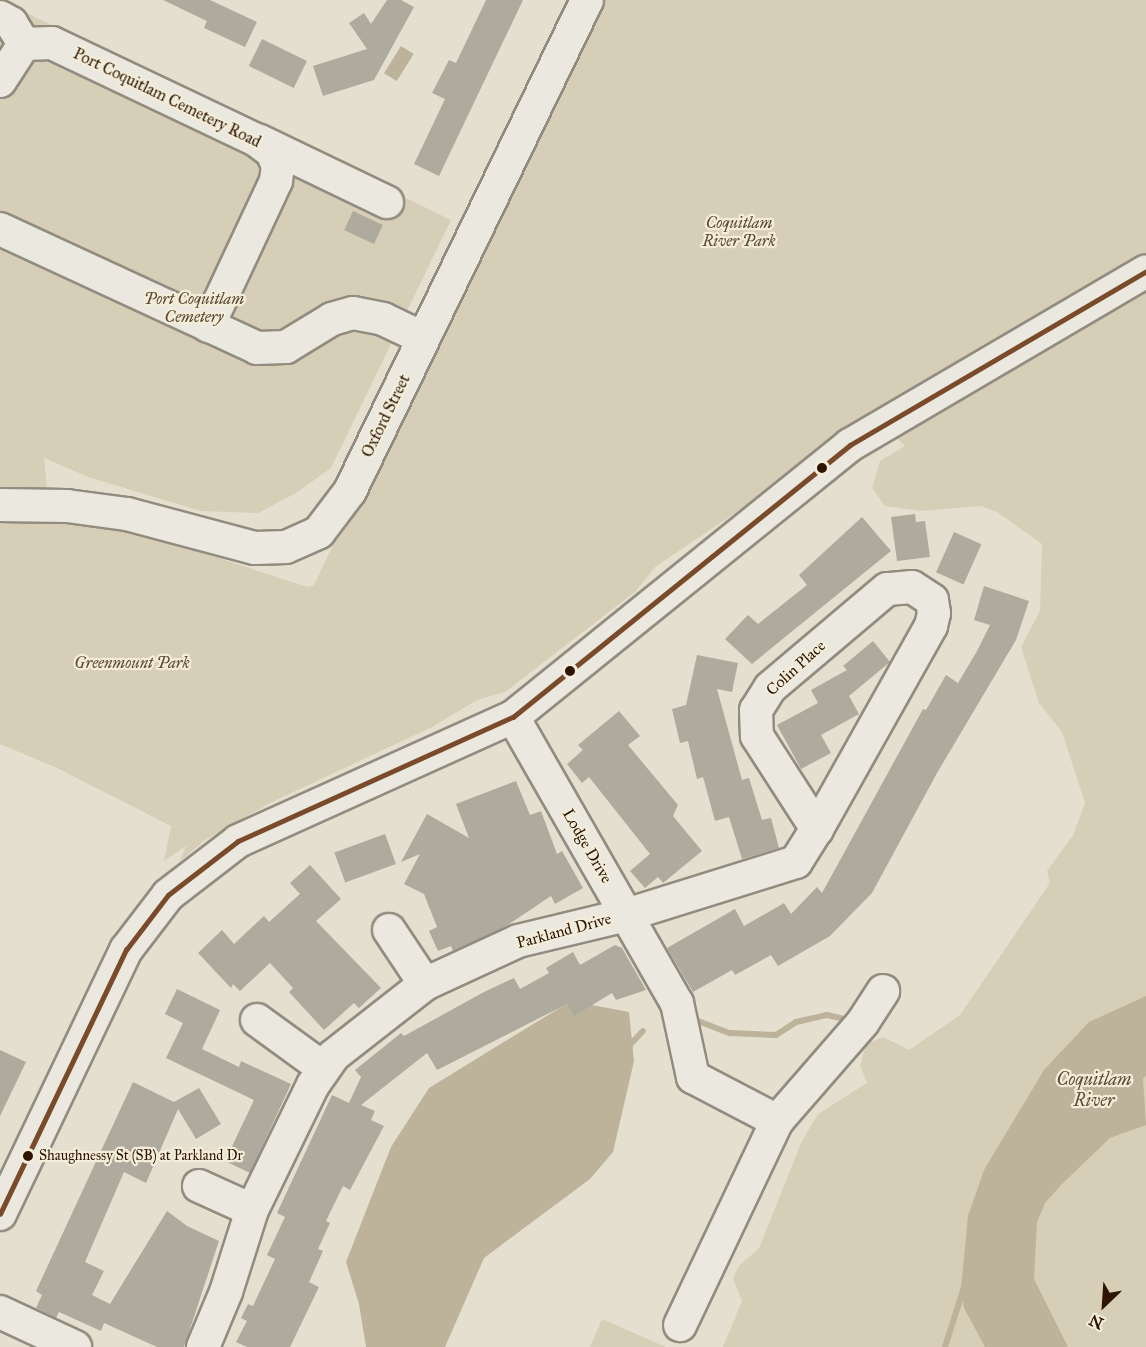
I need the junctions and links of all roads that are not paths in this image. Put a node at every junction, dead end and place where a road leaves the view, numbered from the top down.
1 (587, 0) edge
2 (0, 17) edge
3 (24, 44) junction
4 (0, 81) edge
5 (256, 140) junction
6 (387, 202) dead end
7 (0, 229) edge
8 (1146, 271) edge
9 (208, 326) junction
10 (423, 338) junction
11 (0, 505) edge
12 (931, 626) joint
13 (513, 717) junction
14 (817, 829) junction
15 (626, 915) junction
16 (389, 930) dead end
17 (425, 984) junction
18 (883, 991) dead end
19 (257, 1020) dead end
20 (323, 1068) junction
21 (777, 1121) junction
22 (199, 1186) dead end
23 (252, 1210) junction
24 (0, 1214) edge
25 (0, 1312) edge
26 (680, 1325) dead end
27 (75, 1347) edge
28 (203, 1347) edge

1 - 10 street, Oxford Street
2 - 3 street
3 - 4 street
3 - 5 street, Port Coquitlam Cemetery Road
5 - 6 street
5 - 9 street, Port Coquitlam Cemetery Road
7 - 9 street
8 - 13 street
9 - 10 street
10 - 11 street, Oxford Street
12 - 14 street, Parkland Drive
12 - 14 street, Colin Place
13 - 15 street, Lodge Drive
13 - 24 street
14 - 15 street, Parkland Drive
15 - 17 street, Parkland Drive
15 - 21 street, Lodge Drive
16 - 17 street
17 - 20 street, Parkland Drive
18 - 21 street
19 - 20 street
20 - 23 street, Parkland Drive
21 - 26 street
22 - 23 street
23 - 28 street, Parkland Drive
25 - 27 street

